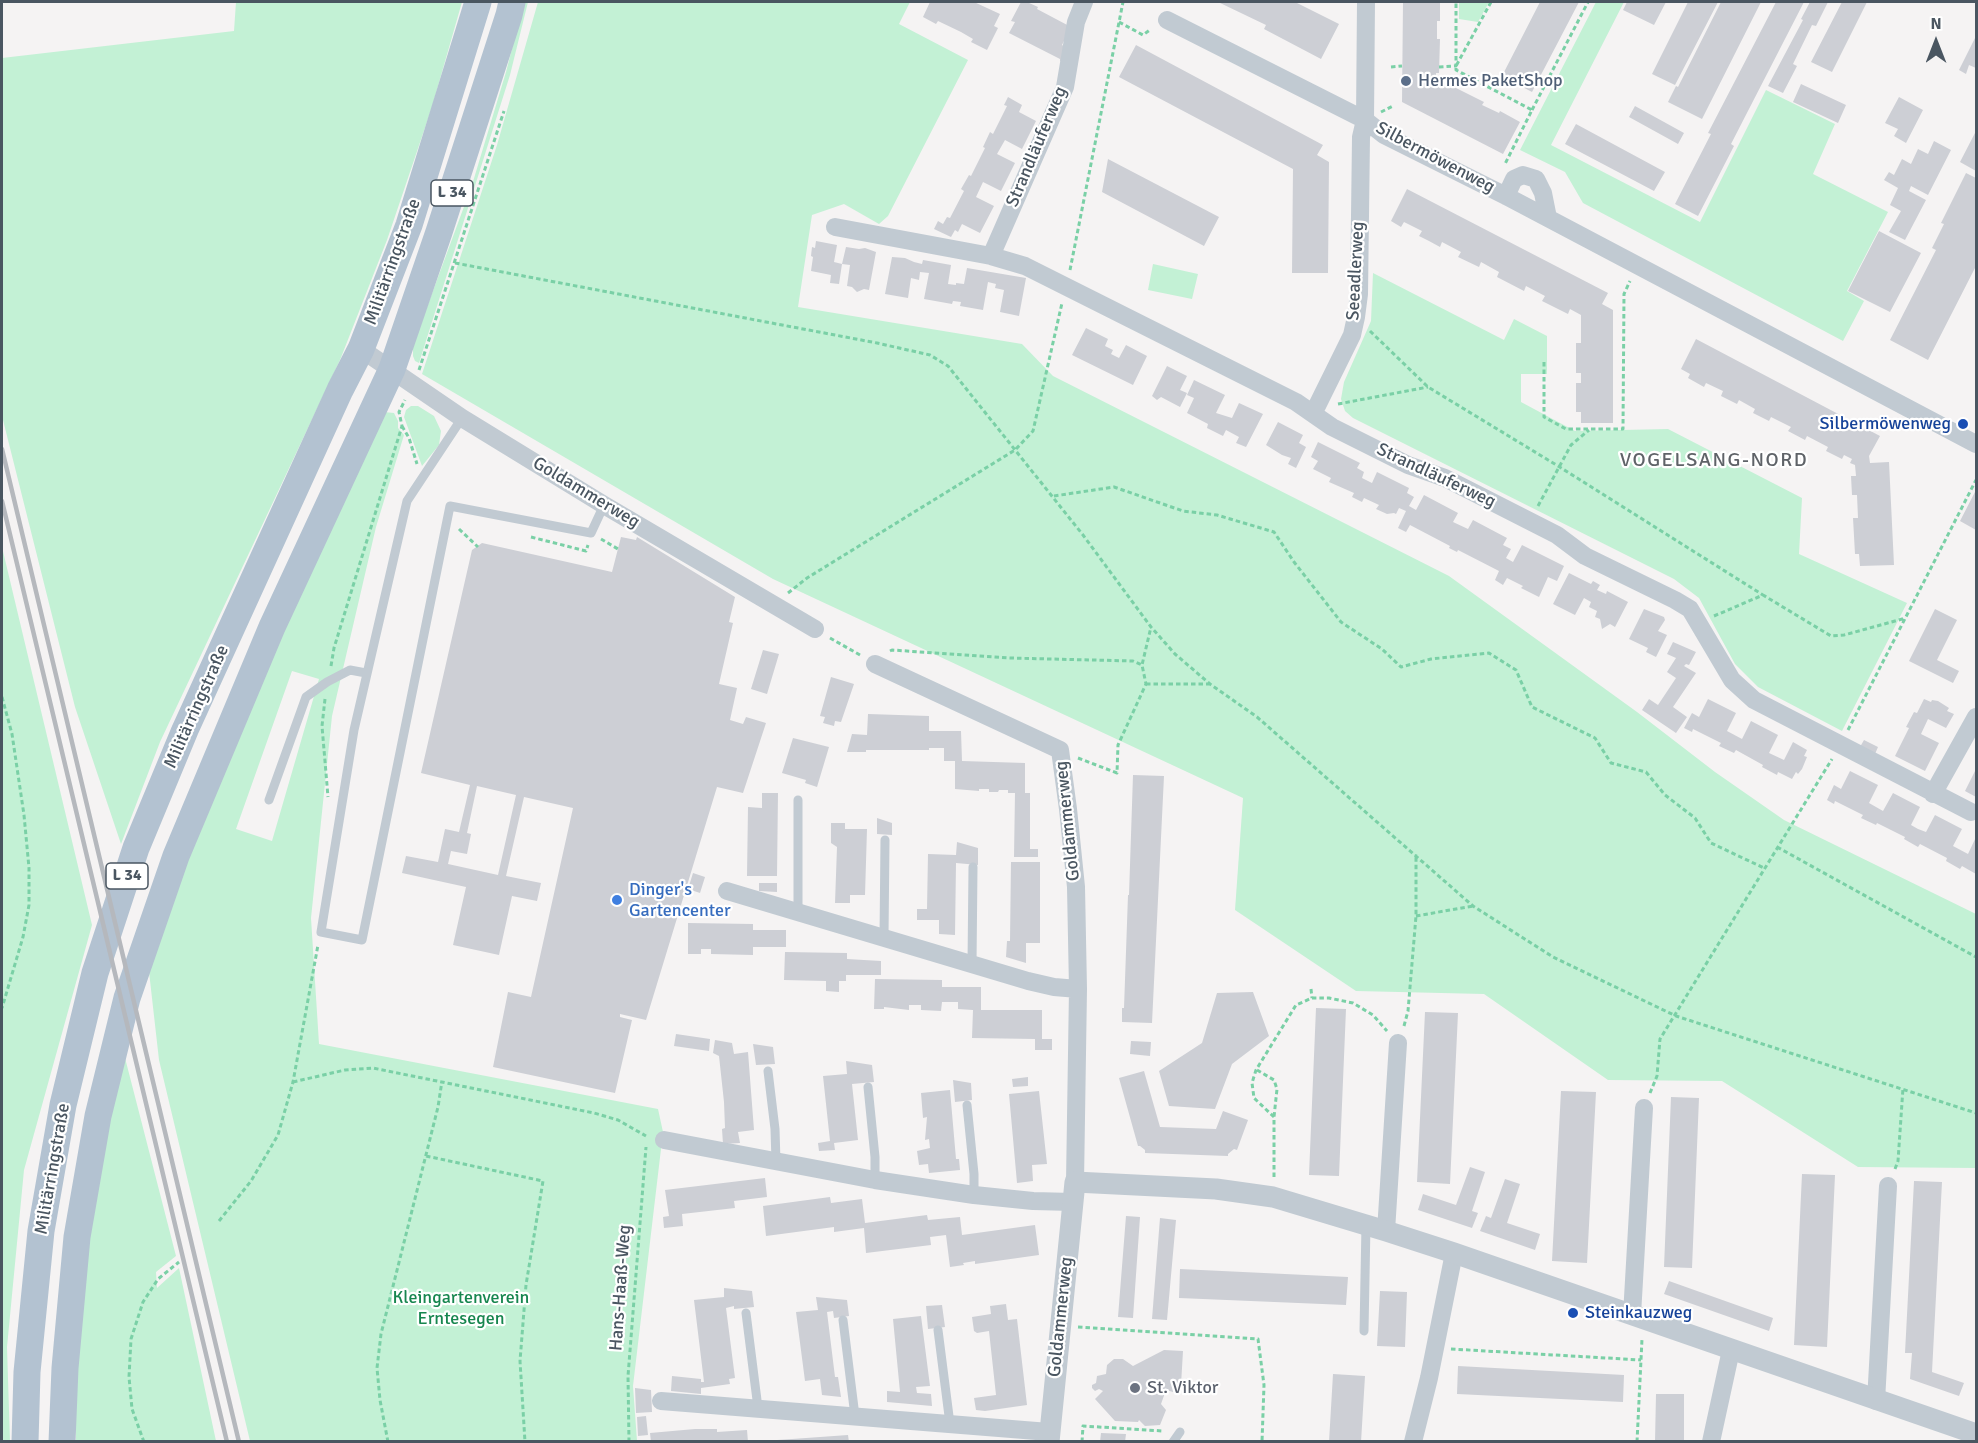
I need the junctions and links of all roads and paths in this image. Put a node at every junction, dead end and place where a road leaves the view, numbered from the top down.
1 (478, 2) edge
2 (512, 2) edge
3 (1084, 2) edge
4 (1123, 2) edge
5 (1366, 2) edge
6 (1456, 2) edge
7 (1491, 2) edge
8 (1588, 2) edge
9 (1167, 20) joint
10 (1119, 22) junction
11 (1402, 66) dead end
12 (1456, 66) junction
13 (1391, 67) dead end
14 (1439, 67) dead end
15 (1532, 110) junction
16 (1365, 120) junction
17 (1503, 168) dead end
18 (1506, 196) junction
19 (1548, 218) junction
20 (835, 227) dead end
21 (991, 256) junction
22 (455, 263) dead end
23 (1637, 266) junction
24 (1066, 288) junction
25 (1356, 317) junction
26 (361, 349) junction
27 (1544, 362) dead end
28 (392, 369) junction
29 (1428, 387) junction
30 (1314, 411) junction
31 (462, 418) junction
32 (402, 426) dead end
33 (1591, 429) junction
34 (1977, 444) edge
35 (1015, 450) junction
36 (1558, 466) junction
37 (422, 479) junction
38 (1977, 480) edge
39 (1053, 497) junction
40 (604, 505) junction
41 (1530, 521) junction
42 (457, 527) dead end
43 (591, 533) junction
44 (529, 537) dead end
45 (477, 546) dead end
46 (618, 549) dead end
47 (1763, 595) junction
48 (772, 604) junction
49 (1906, 618) junction
50 (1699, 623) junction
51 (1151, 627) junction
52 (815, 629) joint
53 (874, 664) junction
54 (1142, 665) junction
55 (366, 673) junction
56 (1146, 684) junction
57 (1210, 684) junction
58 (2, 697) edge
59 (1977, 717) edge
60 (1840, 745) junction
61 (1060, 750) junction
62 (1933, 794) junction
63 (268, 800) dead end
64 (798, 800) dead end
65 (1971, 812) dead end
66 (885, 840) dead end
67 (1776, 847) junction
68 (1416, 854) junction
69 (973, 867) dead end
70 (1764, 868) junction
71 (727, 891) dead end
72 (1473, 906) junction
73 (798, 911) junction
74 (1416, 916) junction
75 (884, 937) junction
76 (1977, 957) edge
77 (972, 964) junction
78 (1078, 989) junction
79 (1311, 989) dead end
80 (1312, 998) junction
81 (2, 1008) edge
82 (1676, 1016) junction
83 (1398, 1042) junction
84 (1256, 1070) junction
85 (768, 1071) dead end
86 (442, 1081) junction
87 (868, 1087) dead end
88 (1903, 1088) junction
89 (967, 1105) dead end
90 (1644, 1108) joint
91 (1977, 1113) edge
92 (1274, 1118) junction
93 (656, 1138) junction
94 (426, 1156) junction
95 (776, 1162) junction
96 (875, 1179) junction
97 (1888, 1186) joint
98 (1074, 1192) junction
99 (974, 1195) junction
100 (1273, 1197) junction
101 (219, 1221) dead end
102 (1366, 1224) junction
103 (1386, 1231) junction
104 (1454, 1253) junction
105 (179, 1262) dead end
106 (746, 1313) dead end
107 (1637, 1317) junction
108 (843, 1320) dead end
109 (1059, 1326) junction
110 (938, 1330) dead end
111 (1364, 1331) dead end
112 (1434, 1348) junction
113 (1731, 1350) junction
114 (1641, 1360) junction
115 (661, 1401) dead end
116 (1876, 1401) junction
117 (758, 1408) junction
118 (855, 1416) junction
119 (950, 1424) junction
120 (1180, 1432) joint
121 (1977, 1434) edge
122 (1049, 1437) edge
123 (1637, 1441) edge
124 (25, 1442) edge
125 (62, 1442) edge
126 (144, 1442) edge
127 (388, 1442) edge
128 (525, 1442) edge
129 (629, 1442) edge
130 (1082, 1442) edge
131 (1173, 1442) edge
132 (1262, 1442) edge
133 (1413, 1442) edge
134 (1711, 1442) edge

1 - 26 main road, Militärringstraße / L 34
2 - 28 main road, Militärringstraße / L 34
3 - 21 street, Strandläuferweg
4 - 10 path
5 - 16 street, Seeadlerweg
6 - 12 path
7 - 12 path
8 - 15 path
9 - 10 path
9 - 16 street
10 - 24 path
11 - 13 path
12 - 14 path
12 - 15 path
15 - 17 path
16 - 18 street, Silbermöwenweg
16 - 25 street, Seeadlerweg
18 - 19 street, Silbermöwenweg
18 - 19 street, Silbermöwenweg
19 - 23 street, Silbermöwenweg
20 - 21 street, Strandläuferweg
21 - 24 street, Strandläuferweg
22 - 35 path
23 - 33 path
23 - 34 street, Silbermöwenweg
24 - 30 street, Strandläuferweg
24 - 35 path
25 - 29 path
25 - 30 street, Seeadlerweg
26 - 28 street, Goldammerweg
26 - 124 main road, Militärringstraße / L 34
27 - 33 path
28 - 31 street, Goldammerweg
28 - 125 main road, Militärringstraße / L 34
29 - 30 path
29 - 36 path
30 - 41 street, Strandläuferweg
31 - 37 lane
31 - 40 street, Goldammerweg
32 - 37 path
33 - 36 path
35 - 39 path
35 - 48 path
36 - 41 path
36 - 47 path
37 - 55 lane
38 - 49 path
39 - 51 path
39 - 70 path
40 - 43 lane
40 - 48 street, Goldammerweg
41 - 50 street, Strandläuferweg
42 - 45 path
43 - 44 path
43 - 46 path
43 - 55 lane
47 - 49 path
47 - 50 path
48 - 52 street, Goldammerweg
49 - 60 path
50 - 60 street, Strandläuferweg
51 - 54 path
51 - 57 path
52 - 53 path
53 - 54 path
53 - 61 street, Goldammerweg
54 - 56 path
55 - 63 lane
56 - 57 path
56 - 61 path
57 - 68 path
58 - 81 path
59 - 62 street
60 - 62 street, Strandläuferweg
60 - 67 path
61 - 78 street, Goldammerweg
62 - 65 street, Strandläuferweg
64 - 73 lane
66 - 75 lane
67 - 70 path
67 - 76 path
68 - 72 path
68 - 74 path
69 - 77 lane
70 - 82 path
71 - 73 street
72 - 74 path
72 - 82 path
73 - 75 street
74 - 83 path
75 - 77 street
77 - 78 street
78 - 98 street, Goldammerweg
79 - 80 path
80 - 83 path
80 - 84 path
82 - 88 path
82 - 90 path
83 - 103 street
84 - 92 path
84 - 92 path
85 - 95 lane
86 - 93 path
86 - 94 path
86 - 101 path
87 - 96 lane
88 - 91 path
88 - 97 path
89 - 99 lane
90 - 107 street
92 - 100 path
93 - 95 street
93 - 129 path, Hans-Haaß-Weg
94 - 127 path
94 - 128 path
95 - 96 street
96 - 99 street
97 - 116 street
98 - 99 street
98 - 100 street
98 - 109 street, Goldammerweg
100 - 102 street
102 - 103 street
102 - 111 lane
103 - 104 street
104 - 107 street
104 - 112 street
105 - 126 path
106 - 117 lane
107 - 113 street
107 - 114 path
108 - 118 lane
109 - 122 street, Goldammerweg
109 - 132 path
110 - 119 lane
112 - 114 path
112 - 133 street
113 - 116 street
113 - 134 street
114 - 123 path
115 - 117 street, Goldammerweg
116 - 121 street
117 - 118 street, Goldammerweg
118 - 119 street, Goldammerweg
119 - 122 street, Goldammerweg
120 - 130 path
120 - 131 lane

